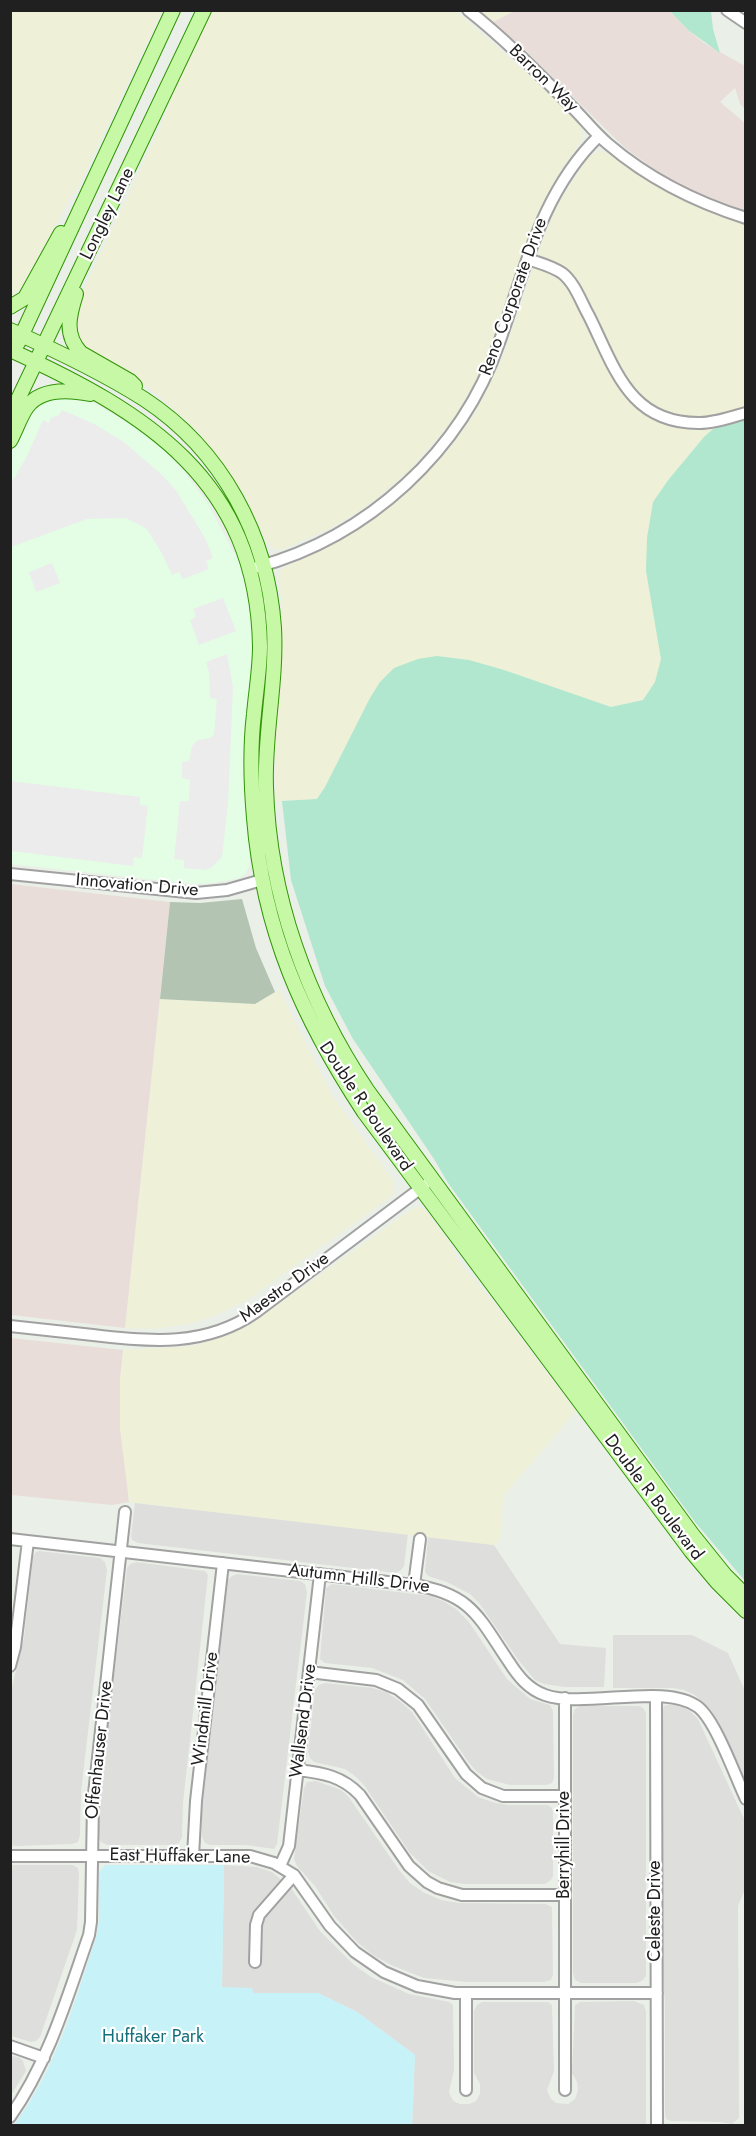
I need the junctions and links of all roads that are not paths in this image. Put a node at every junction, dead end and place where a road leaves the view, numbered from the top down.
1 (174, 10) edge
2 (204, 10) edge
3 (468, 10) edge
4 (727, 10) edge
5 (746, 22) edge
6 (599, 136) junction
7 (92, 186) junction
8 (746, 218) edge
9 (528, 259) junction
10 (84, 262) junction
11 (10, 307) edge
12 (27, 338) edge
13 (19, 356) edge
14 (106, 399) junction
15 (155, 408) junction
16 (746, 413) edge
17 (10, 416) edge
18 (10, 441) edge
19 (263, 565) junction
20 (249, 569) junction
21 (10, 874) edge
22 (262, 880) junction
23 (427, 1183) junction
24 (10, 1326) edge
25 (125, 1512) dead end
26 (10, 1539) edge
27 (420, 1539) dead end
28 (27, 1541) junction
29 (121, 1552) junction
30 (223, 1563) junction
31 (320, 1574) junction
32 (414, 1585) junction
33 (746, 1596) edge
34 (746, 1611) edge
35 (10, 1665) edge
36 (309, 1672) junction
37 (656, 1697) junction
38 (565, 1698) junction
39 (298, 1770) junction
40 (565, 1796) junction
41 (746, 1799) edge
42 (10, 1856) edge
43 (91, 1856) junction
44 (193, 1856) junction
45 (280, 1866) junction
46 (294, 1875) junction
47 (565, 1895) junction
48 (255, 1962) dead end
49 (466, 1993) junction
50 (564, 1993) junction
51 (657, 1993) junction
52 (10, 2046) edge
53 (44, 2058) junction
54 (466, 2090) dead end
55 (565, 2090) dead end
56 (10, 2116) edge
57 (657, 2126) edge

1 - 7 main road, Longley Lane
2 - 10 main road, Longley Lane
3 - 6 street, Barron Way
4 - 5 street
6 - 8 street, Barron Way
6 - 9 street, Reno Corporate Drive
7 - 11 main road
7 - 12 main road, Longley Lane
9 - 16 street
9 - 19 street, Reno Corporate Drive
10 - 12 main road, Longley Lane
10 - 15 main road
12 - 13 main road, Longley Lane
12 - 13 main road, Longley Lane
12 - 15 main road, Double R Boulevard
13 - 14 main road, Double R Boulevard
13 - 17 main road, Longley Lane
14 - 18 main road
14 - 20 main road, Double R Boulevard
15 - 19 main road, Double R Boulevard
19 - 20 street, Reno Corporate Drive
19 - 23 main road, Double R Boulevard
20 - 22 main road, Double R Boulevard
21 - 22 street, Innovation Drive
22 - 23 main road, Double R Boulevard
23 - 24 street, Maestro Drive
23 - 33 main road, Double R Boulevard
23 - 34 main road, Double R Boulevard
25 - 29 street, Offenhauser Drive
26 - 28 street, Autumn Hills Drive
27 - 32 street
28 - 29 street, Autumn Hills Drive
28 - 35 street
29 - 30 street, Autumn Hills Drive
29 - 43 street, Offenhauser Drive
30 - 31 street, Autumn Hills Drive
30 - 44 street, Windmill Drive
31 - 32 street, Autumn Hills Drive
31 - 36 street, Wallsend Drive
32 - 38 street, Autumn Hills Drive
36 - 39 street, Wallsend Drive
36 - 40 street
37 - 38 street, Autumn Hills Drive
37 - 41 street, Autumn Hills Drive
37 - 51 street, Celeste Drive
38 - 40 street, Berryhill Drive
39 - 45 street, Wallsend Drive
39 - 47 street
40 - 47 street, Berryhill Drive
42 - 43 street, East Huffaker Lane
43 - 44 street, East Huffaker Lane
43 - 53 street, Offenhauser Drive
44 - 45 street, East Huffaker Lane
45 - 46 street, East Huffaker Lane
46 - 48 street
46 - 49 street, East Huffaker Lane
47 - 50 street, Berryhill Drive
49 - 50 street, East Huffaker Lane
49 - 54 street
50 - 51 street, East Huffaker Lane
50 - 55 street, Berryhill Drive
51 - 57 street, Celeste Drive
52 - 53 street
53 - 56 street, Offenhauser Drive

